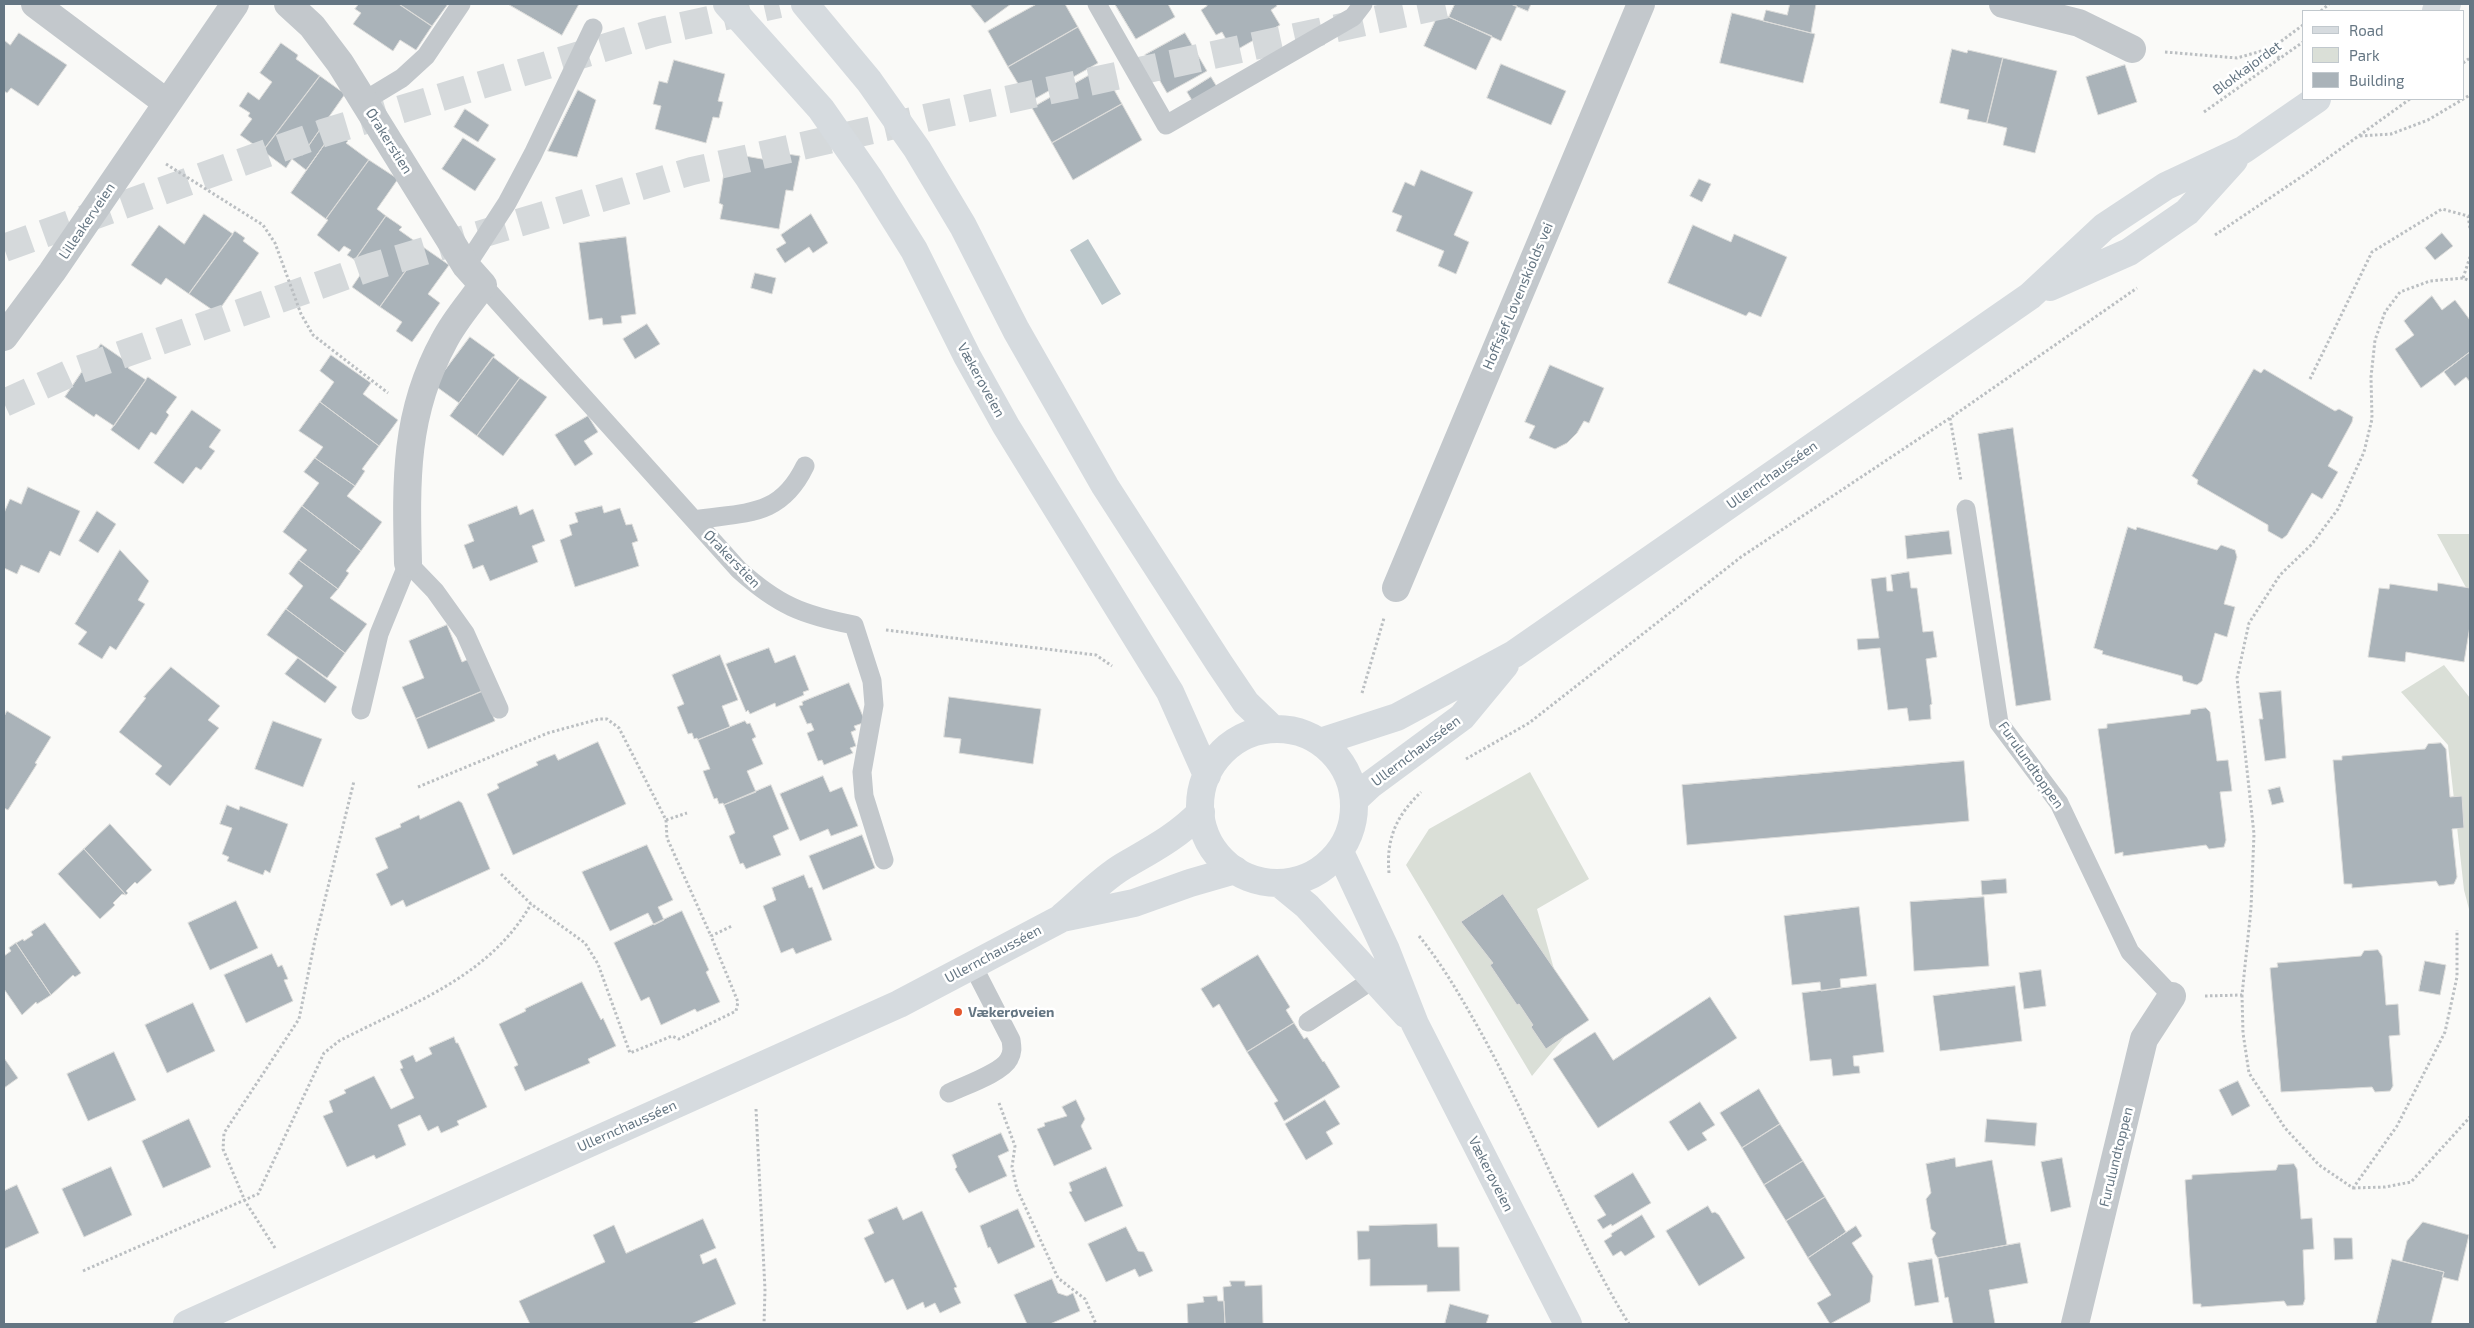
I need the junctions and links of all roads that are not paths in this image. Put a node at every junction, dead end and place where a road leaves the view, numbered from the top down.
1 (35, 4) edge
2 (235, 4) edge
3 (288, 4) edge
4 (461, 4) edge
5 (727, 4) edge
6 (805, 4) edge
7 (1097, 4) edge
8 (1363, 4) edge
9 (1642, 4) edge
10 (2003, 4) edge
11 (593, 28) dead end
12 (2132, 49) road end
13 (2316, 100) edge
14 (364, 101) junction
15 (167, 103) junction
16 (474, 275) junction
17 (4, 337) edge
18 (805, 466) dead end
19 (1966, 509) road end
20 (694, 520) junction
21 (408, 562) junction
22 (1396, 588) road end
23 (1514, 654) junction
24 (499, 709) dead end
25 (361, 710) dead end
26 (1273, 729) junction
27 (1320, 742) junction
28 (1207, 775) junction
29 (1354, 800) junction
30 (1200, 812) junction
31 (1340, 852) junction
32 (884, 860) dead end
33 (1235, 870) junction
34 (1279, 883) junction
35 (1062, 918) junction
36 (972, 964) junction
37 (1383, 973) junction
38 (2172, 996) joint
39 (1308, 1022) dead end
40 (949, 1093) dead end
41 (187, 1324) edge
42 (1566, 1324) edge
43 (2075, 1324) edge

1 - 15 street
2 - 15 street, Lilleakerveien
3 - 14 street, Ørakerstien
4 - 14 lane
5 - 28 main road, Vækerøveien
6 - 26 main road
7 - 8 lane
9 - 22 street, Hoffsjef Løvenskiolds vei
10 - 12 street
11 - 16 lane
13 - 23 main road, Ullernchausséen
14 - 16 street, Ørakerstien
15 - 17 street, Lilleakerveien
16 - 20 lane, Ørakerstien
16 - 21 street
18 - 20 lane
19 - 38 lane, Furulundtoppen
20 - 32 lane, Ørakerstien
21 - 24 lane
21 - 25 lane
23 - 27 main road, Ullernchausséen
23 - 29 main road, Ullernchausséen
26 - 27 main road
26 - 28 main road
27 - 29 main road
28 - 30 main road
29 - 31 main road
30 - 33 main road
30 - 35 main road, Ullernchausséen
31 - 34 main road
31 - 37 main road, Vækerøveien
33 - 34 main road
33 - 35 main road, Ullernchausséen
34 - 37 main road, Vækerøveien
35 - 36 main road, Ullernchausséen
36 - 40 lane
36 - 41 main road, Ullernchausséen
37 - 39 lane
37 - 42 main road, Vækerøveien
38 - 43 street, Furulundtoppen

